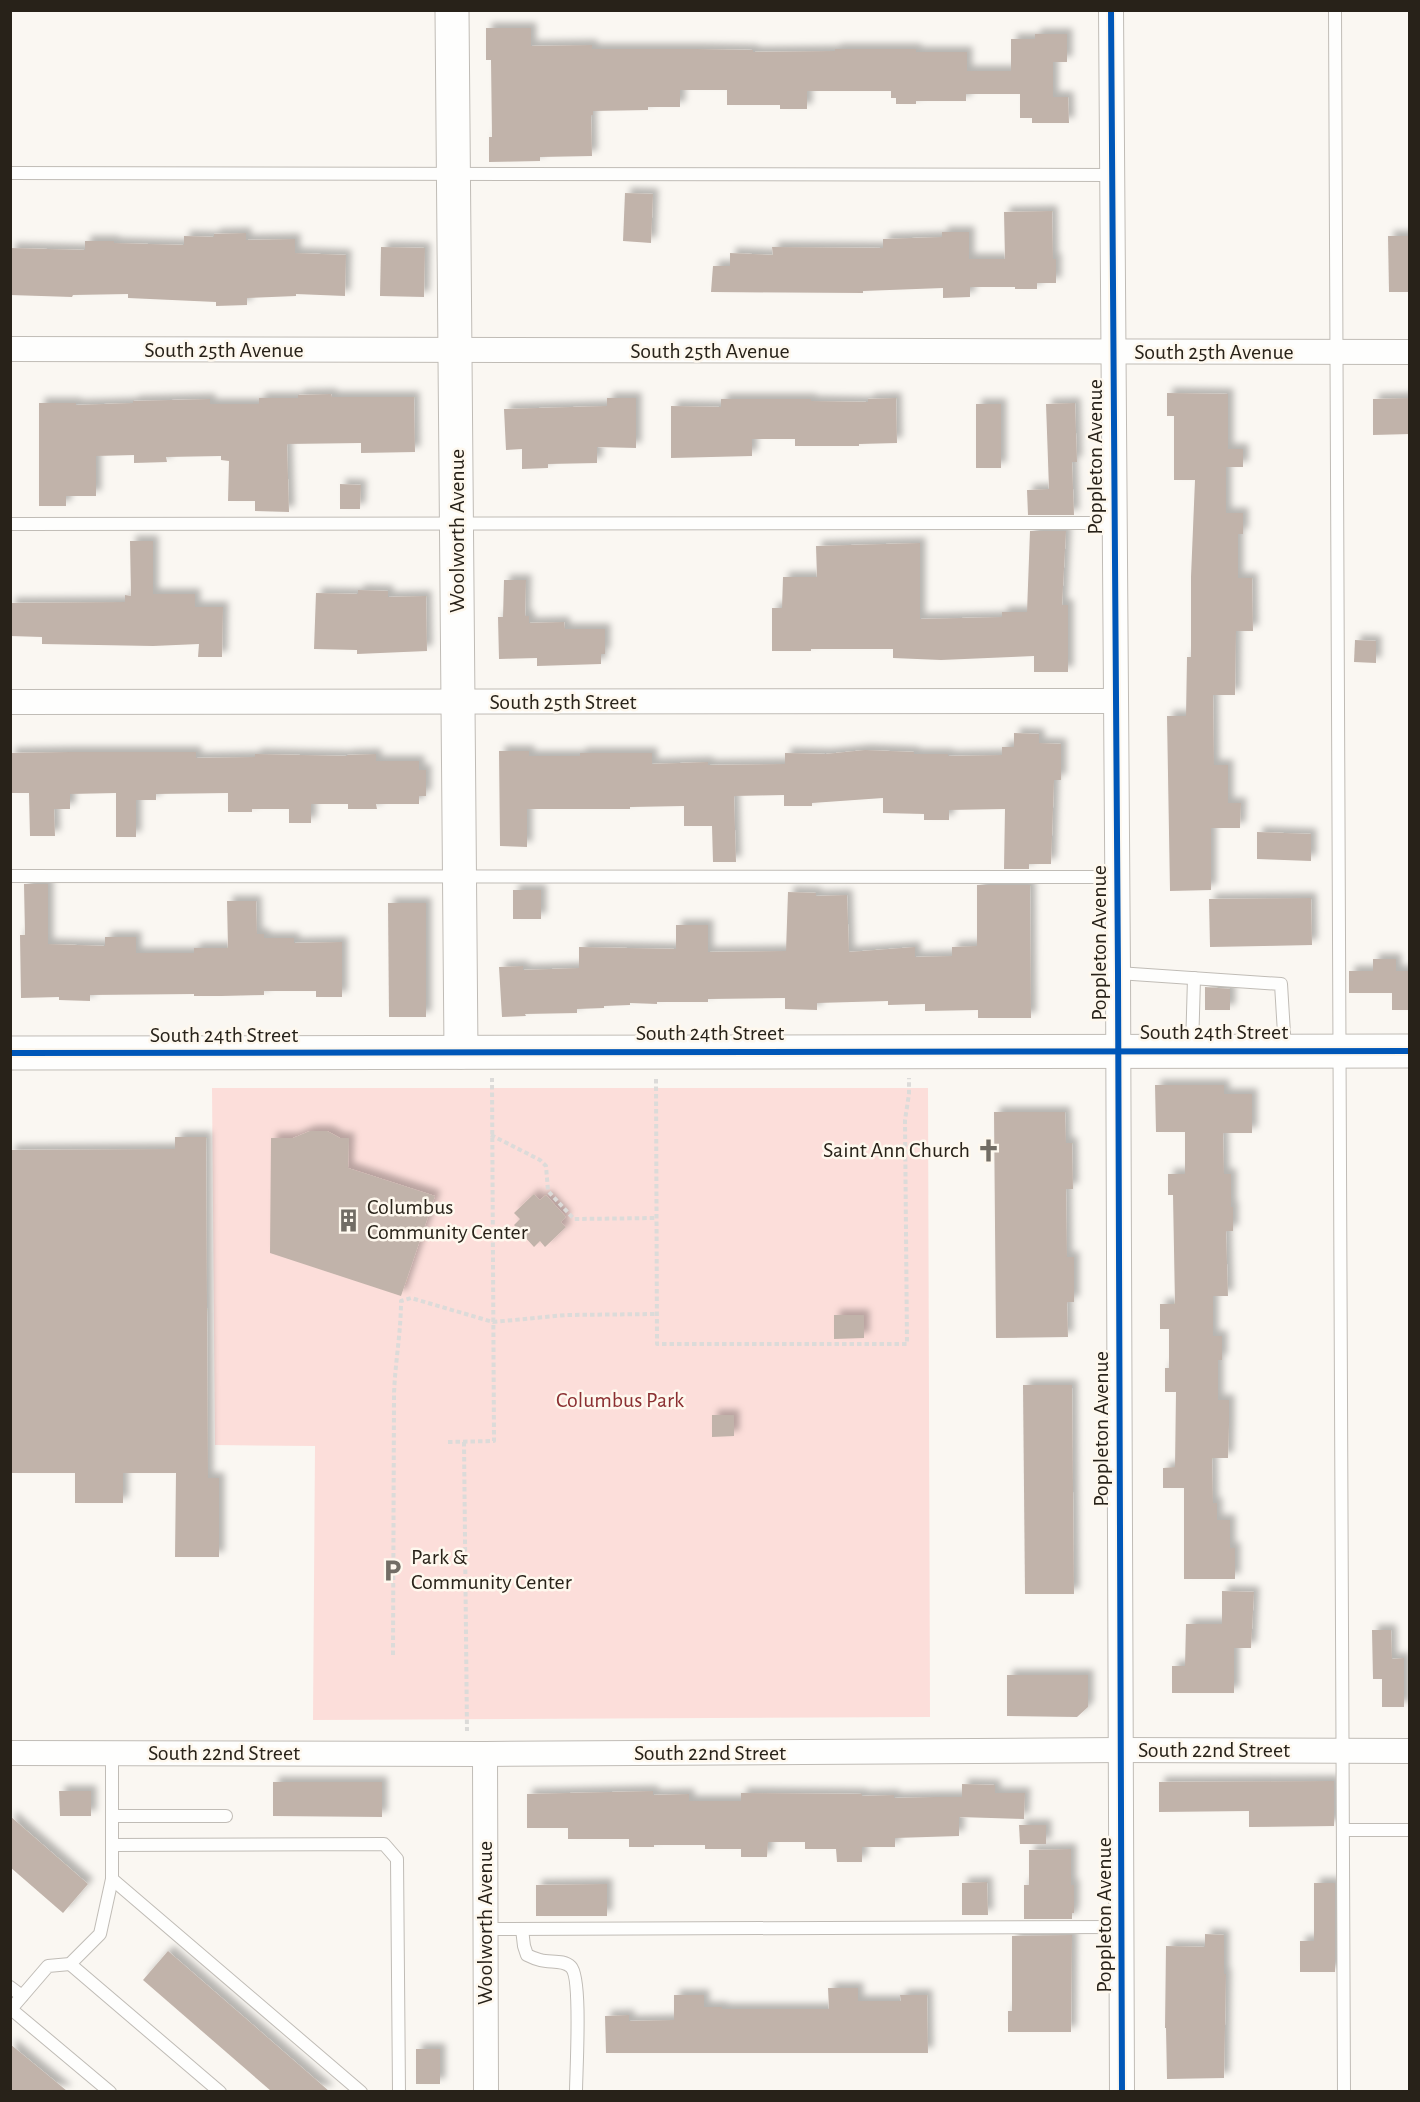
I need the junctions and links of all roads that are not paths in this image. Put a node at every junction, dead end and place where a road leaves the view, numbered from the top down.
1 (453, 10) edge
2 (1111, 10) edge
3 (1335, 10) edge
4 (10, 173) edge
5 (454, 173) junction
6 (1112, 175) junction
7 (10, 349) edge
8 (456, 350) junction
9 (1113, 352) junction
10 (1335, 352) junction
11 (1410, 352) edge
12 (1114, 523) junction
13 (10, 524) edge
14 (457, 524) junction
15 (1115, 701) junction
16 (10, 702) edge
17 (458, 702) junction
18 (10, 876) edge
19 (460, 876) junction
20 (1116, 877) junction
21 (1118, 973) junction
22 (1194, 978) junction
23 (1118, 1050) junction
24 (1192, 1050) junction
25 (1285, 1050) junction
26 (1338, 1050) junction
27 (1410, 1051) edge
28 (461, 1052) junction
29 (10, 1053) edge
30 (1121, 1750) junction
31 (1342, 1751) junction
32 (1410, 1751) edge
33 (10, 1753) edge
34 (112, 1753) junction
35 (485, 1754) junction
36 (112, 1816) junction
37 (226, 1816) dead end
38 (1343, 1830) junction
39 (1410, 1830) edge
40 (112, 1845) junction
41 (112, 1878) junction
42 (1122, 1927) junction
43 (485, 1929) junction
44 (522, 1929) junction
45 (70, 1964) junction
46 (10, 1987) edge
47 (22, 1996) junction
48 (110, 2091) edge
49 (220, 2091) edge
50 (361, 2091) edge
51 (399, 2091) edge
52 (486, 2091) edge
53 (576, 2091) edge
54 (1122, 2091) edge
55 (1344, 2091) edge

1 - 5 main road, Woolworth Avenue
2 - 6 street, Poppleton Avenue
3 - 10 lane
4 - 5 lane
5 - 6 lane
5 - 8 main road, Woolworth Avenue
6 - 9 street, Poppleton Avenue
7 - 8 street, South 25th Avenue
8 - 9 street, South 25th Avenue
8 - 14 main road, Woolworth Avenue
9 - 10 street, South 25th Avenue
9 - 12 street, Poppleton Avenue
10 - 11 street, South 25th Avenue
10 - 26 lane
12 - 14 lane
12 - 15 street, Poppleton Avenue
13 - 14 lane
14 - 17 main road, Woolworth Avenue
15 - 17 street, South 25th Street
15 - 20 street, Poppleton Avenue
16 - 17 street, South 25th Street
17 - 19 main road, Woolworth Avenue
18 - 19 lane
19 - 20 lane
19 - 28 main road, Woolworth Avenue
20 - 21 street, Poppleton Avenue
21 - 22 lane
21 - 23 street, Poppleton Avenue
22 - 24 lane
22 - 25 lane
23 - 24 main road, South 24th Street
23 - 28 main road, South 24th Street
23 - 30 street, Poppleton Avenue
24 - 25 main road, South 24th Street
25 - 26 main road, South 24th Street
26 - 27 main road, South 24th Street
26 - 31 lane
28 - 29 main road, South 24th Street
30 - 31 street, South 22nd Street
30 - 35 street, South 22nd Street
30 - 42 street, Poppleton Avenue
31 - 32 street, South 22nd Street
31 - 38 lane
33 - 34 street, South 22nd Street
34 - 35 street, South 22nd Street
34 - 36 lane
35 - 43 street, Woolworth Avenue
36 - 37 lane
36 - 40 lane
38 - 39 lane
38 - 55 lane
40 - 41 lane
40 - 51 lane
41 - 45 lane
41 - 50 lane
42 - 44 lane
42 - 54 street, Poppleton Avenue
43 - 44 lane
43 - 52 street, Woolworth Avenue
44 - 53 lane
45 - 47 lane
45 - 49 lane
46 - 47 lane
47 - 48 lane

